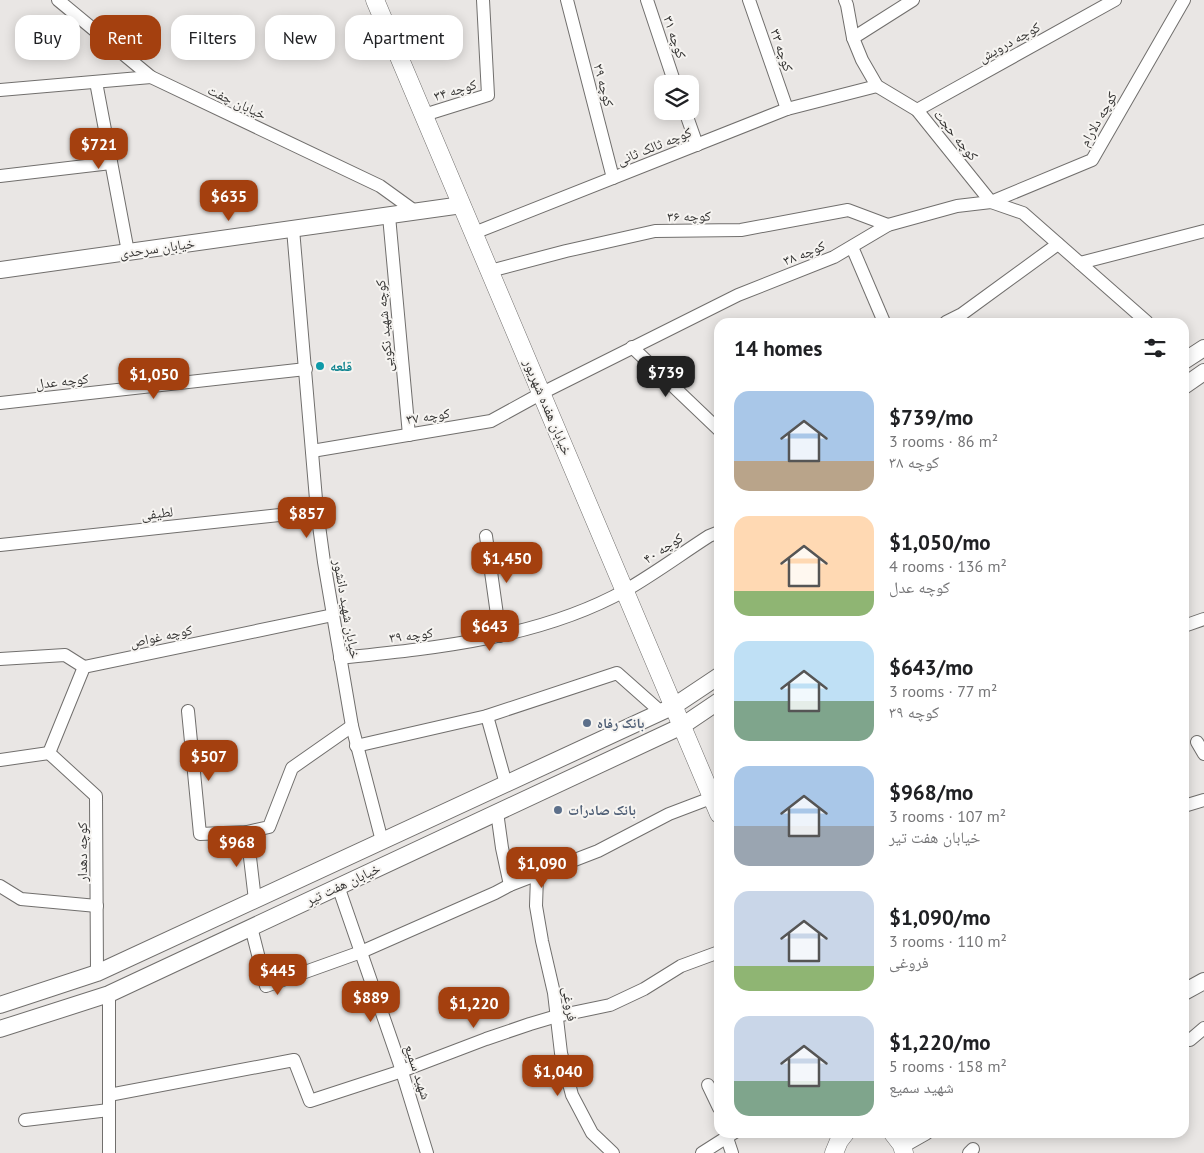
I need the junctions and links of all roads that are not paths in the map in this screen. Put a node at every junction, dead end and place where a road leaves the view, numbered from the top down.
1 (58, 0) edge
2 (375, 0) edge
3 (483, 0) edge
4 (566, 0) edge
5 (647, 0) edge
6 (749, 0) edge
7 (845, 0) edge
8 (913, 0) edge
9 (1115, 0) edge
10 (1184, 0) edge
11 (853, 38) junction
12 (673, 75) edge
13 (152, 77) junction
14 (96, 82) junction
15 (877, 86) junction
16 (0, 90) edge
17 (787, 109) junction
18 (917, 110) junction
19 (424, 115) junction
20 (688, 120) edge
21 (697, 145) junction
22 (111, 163) junction
23 (0, 176) edge
24 (613, 178) junction
25 (991, 202) junction
26 (462, 205) junction
27 (416, 212) junction
28 (389, 216) junction
29 (888, 225) junction
30 (293, 229) junction
31 (1204, 231) edge
32 (474, 233) junction
33 (1058, 244) junction
34 (852, 247) junction
35 (128, 252) junction
36 (1080, 263) junction
37 (0, 270) edge
38 (490, 271) junction
39 (882, 318) edge
40 (965, 318) edge
41 (1142, 318) edge
42 (632, 347) junction
43 (1204, 348) edge
44 (1189, 358) edge
45 (306, 369) junction
46 (1204, 372) edge
47 (1189, 382) edge
48 (542, 393) junction
49 (0, 403) edge
50 (714, 425) edge
51 (408, 435) junction
52 (312, 450) junction
53 (317, 511) junction
54 (714, 534) edge
55 (486, 536) dead end
56 (0, 545) edge
57 (625, 590) junction
58 (333, 615) junction
59 (1204, 619) edge
60 (1189, 624) edge
61 (500, 636) junction
62 (340, 658) junction
63 (0, 659) edge
64 (84, 668) junction
65 (714, 679) edge
66 (714, 704) edge
67 (667, 709) junction
68 (188, 712) dead end
69 (487, 716) junction
70 (352, 726) junction
71 (682, 726) junction
72 (612, 734) junction
73 (1197, 742) dead end
74 (356, 746) junction
75 (49, 753) junction
76 (622, 754) junction
77 (1204, 754) edge
78 (0, 760) edge
79 (506, 784) junction
80 (714, 795) edge
81 (1204, 800) edge
82 (714, 803) edge
83 (1189, 804) edge
84 (497, 812) junction
85 (247, 832) junction
86 (382, 841) junction
87 (388, 863) junction
88 (536, 876) junction
89 (510, 885) junction
90 (0, 886) edge
91 (338, 886) junction
92 (255, 900) junction
93 (97, 906) junction
94 (251, 927) junction
95 (361, 952) junction
96 (714, 954) edge
97 (97, 973) junction
98 (1204, 981) edge
99 (1189, 989) edge
100 (109, 994) junction
101 (0, 1005) edge
102 (557, 1016) junction
103 (0, 1028) edge
104 (1204, 1028) edge
105 (1190, 1040) dead end
106 (402, 1071) junction
107 (708, 1085) dead end
108 (109, 1095) junction
109 (714, 1098) edge
110 (109, 1110) junction
111 (25, 1120) dead end
112 (725, 1138) edge
113 (731, 1138) edge
114 (841, 1138) edge
115 (912, 1138) edge
116 (899, 1144) edge
117 (109, 1153) edge
118 (427, 1153) edge
119 (613, 1153) edge
120 (702, 1153) edge
121 (732, 1153) edge
122 (834, 1153) edge

1 - 13 street, خیابان چفت
2 - 19 main road, خیابان هفده شهریور
3 - 19 street, کوچه ۳۴
4 - 24 street, کوچه ۲۹
5 - 12 street, کوچه ۳۱
6 - 17 street, کوچه ۳۳
7 - 11 street, کوچه حجت
8 - 11 street
9 - 18 street, کوچه درویش
10 - 25 street, کوچه دلارام
11 - 15 street, کوچه حجت
13 - 14 street
13 - 27 street, خیابان چفت
14 - 16 street
14 - 22 street
15 - 17 street, کوچه ثالک ثانی
15 - 18 street, کوچه حجت
17 - 21 street, کوچه ثالک ثانی
18 - 25 street, کوچه حجت
19 - 26 main road, خیابان هفده شهریور
20 - 21 street
21 - 24 street, کوچه ثالک ثانی
22 - 23 street
22 - 35 street
24 - 32 street, کوچه ثالک ثانی
25 - 29 street, کوچه ۳۸
25 - 33 street
26 - 27 street, خیابان سرحدی
26 - 32 main road, خیابان هفده شهریور
27 - 28 street, خیابان سرحدی
28 - 30 street, خیابان سرحدی
28 - 51 street, کوچه شهید نکویی
29 - 34 street, کوچه ۳۸
29 - 38 street, کوچه ۳۶
30 - 35 street, خیابان سرحدی
30 - 45 street, خیابان شهید دانشور
31 - 36 street
32 - 38 main road, خیابان هفده شهریور
33 - 36 street
33 - 40 street
34 - 39 street
34 - 42 street, کوچه ۳۸
35 - 37 street, خیابان سرحدی
36 - 41 street
38 - 48 main road, خیابان هفده شهریور
42 - 48 street, کوچه ۳۸
42 - 50 street
43 - 44 street
45 - 49 street, کوچه عدل
45 - 52 street, خیابان شهید دانشور
46 - 47 street
48 - 51 street, کوچه ۳۷
48 - 57 main road, خیابان هفده شهریور
51 - 52 street, کوچه ۳۷
52 - 53 street, خیابان شهید دانشور
53 - 56 street, لطیفی
53 - 58 street, خیابان شهید دانشور
54 - 57 street, کوچه ۴۰
55 - 61 street
57 - 61 street, کوچه ۳۹
57 - 67 main road, خیابان هفده شهریور
58 - 62 street, خیابان شهید دانشور
58 - 64 street, کوچه غواص
59 - 60 street
61 - 62 street, کوچه ۳۹
62 - 70 street, خیابان شهید دانشور
63 - 64 street
64 - 75 street
65 - 67 street, خیابان هفت تیر
66 - 71 street, خیابان هفت تیر
67 - 69 street
67 - 71 main road, خیابان هفده شهریور
67 - 72 street, خیابان هفت تیر
68 - 85 street
69 - 74 street
69 - 79 street
70 - 74 street, خیابان شهید دانشور
70 - 85 street
71 - 76 street, خیابان هفت تیر
71 - 80 main road, خیابان هفده شهریور
72 - 76 street
72 - 79 street, خیابان هفت تیر
73 - 77 street
74 - 86 street, خیابان شهید دانشور
75 - 78 street
75 - 93 street, کوچه دهدار
76 - 84 street, خیابان هفت تیر
79 - 86 street, خیابان هفت تیر
81 - 83 street
82 - 88 street
84 - 87 street, خیابان هفت تیر
84 - 89 street
85 - 92 street
86 - 87 street
86 - 92 street, خیابان هفت تیر
87 - 91 street, خیابان هفت تیر
88 - 89 street
88 - 102 street, فروغی
89 - 95 street
90 - 93 street
91 - 94 street, خیابان هفت تیر
91 - 95 street, شهید سمیع
92 - 97 street, خیابان هفت تیر
93 - 97 street, کوچه دهدار
94 - 95 street
94 - 100 street, خیابان هفت تیر
95 - 106 street, شهید سمیع
96 - 102 street
97 - 101 street, خیابان هفت تیر
98 - 99 street
100 - 103 street, خیابان هفت تیر
100 - 108 street
102 - 106 street
102 - 119 street, فروغی
104 - 105 street
106 - 108 street
106 - 118 street, شهید سمیع
107 - 109 street
108 - 110 street
110 - 111 street
110 - 117 street
112 - 120 street
113 - 121 street
114 - 122 main road
115 - 116 street

